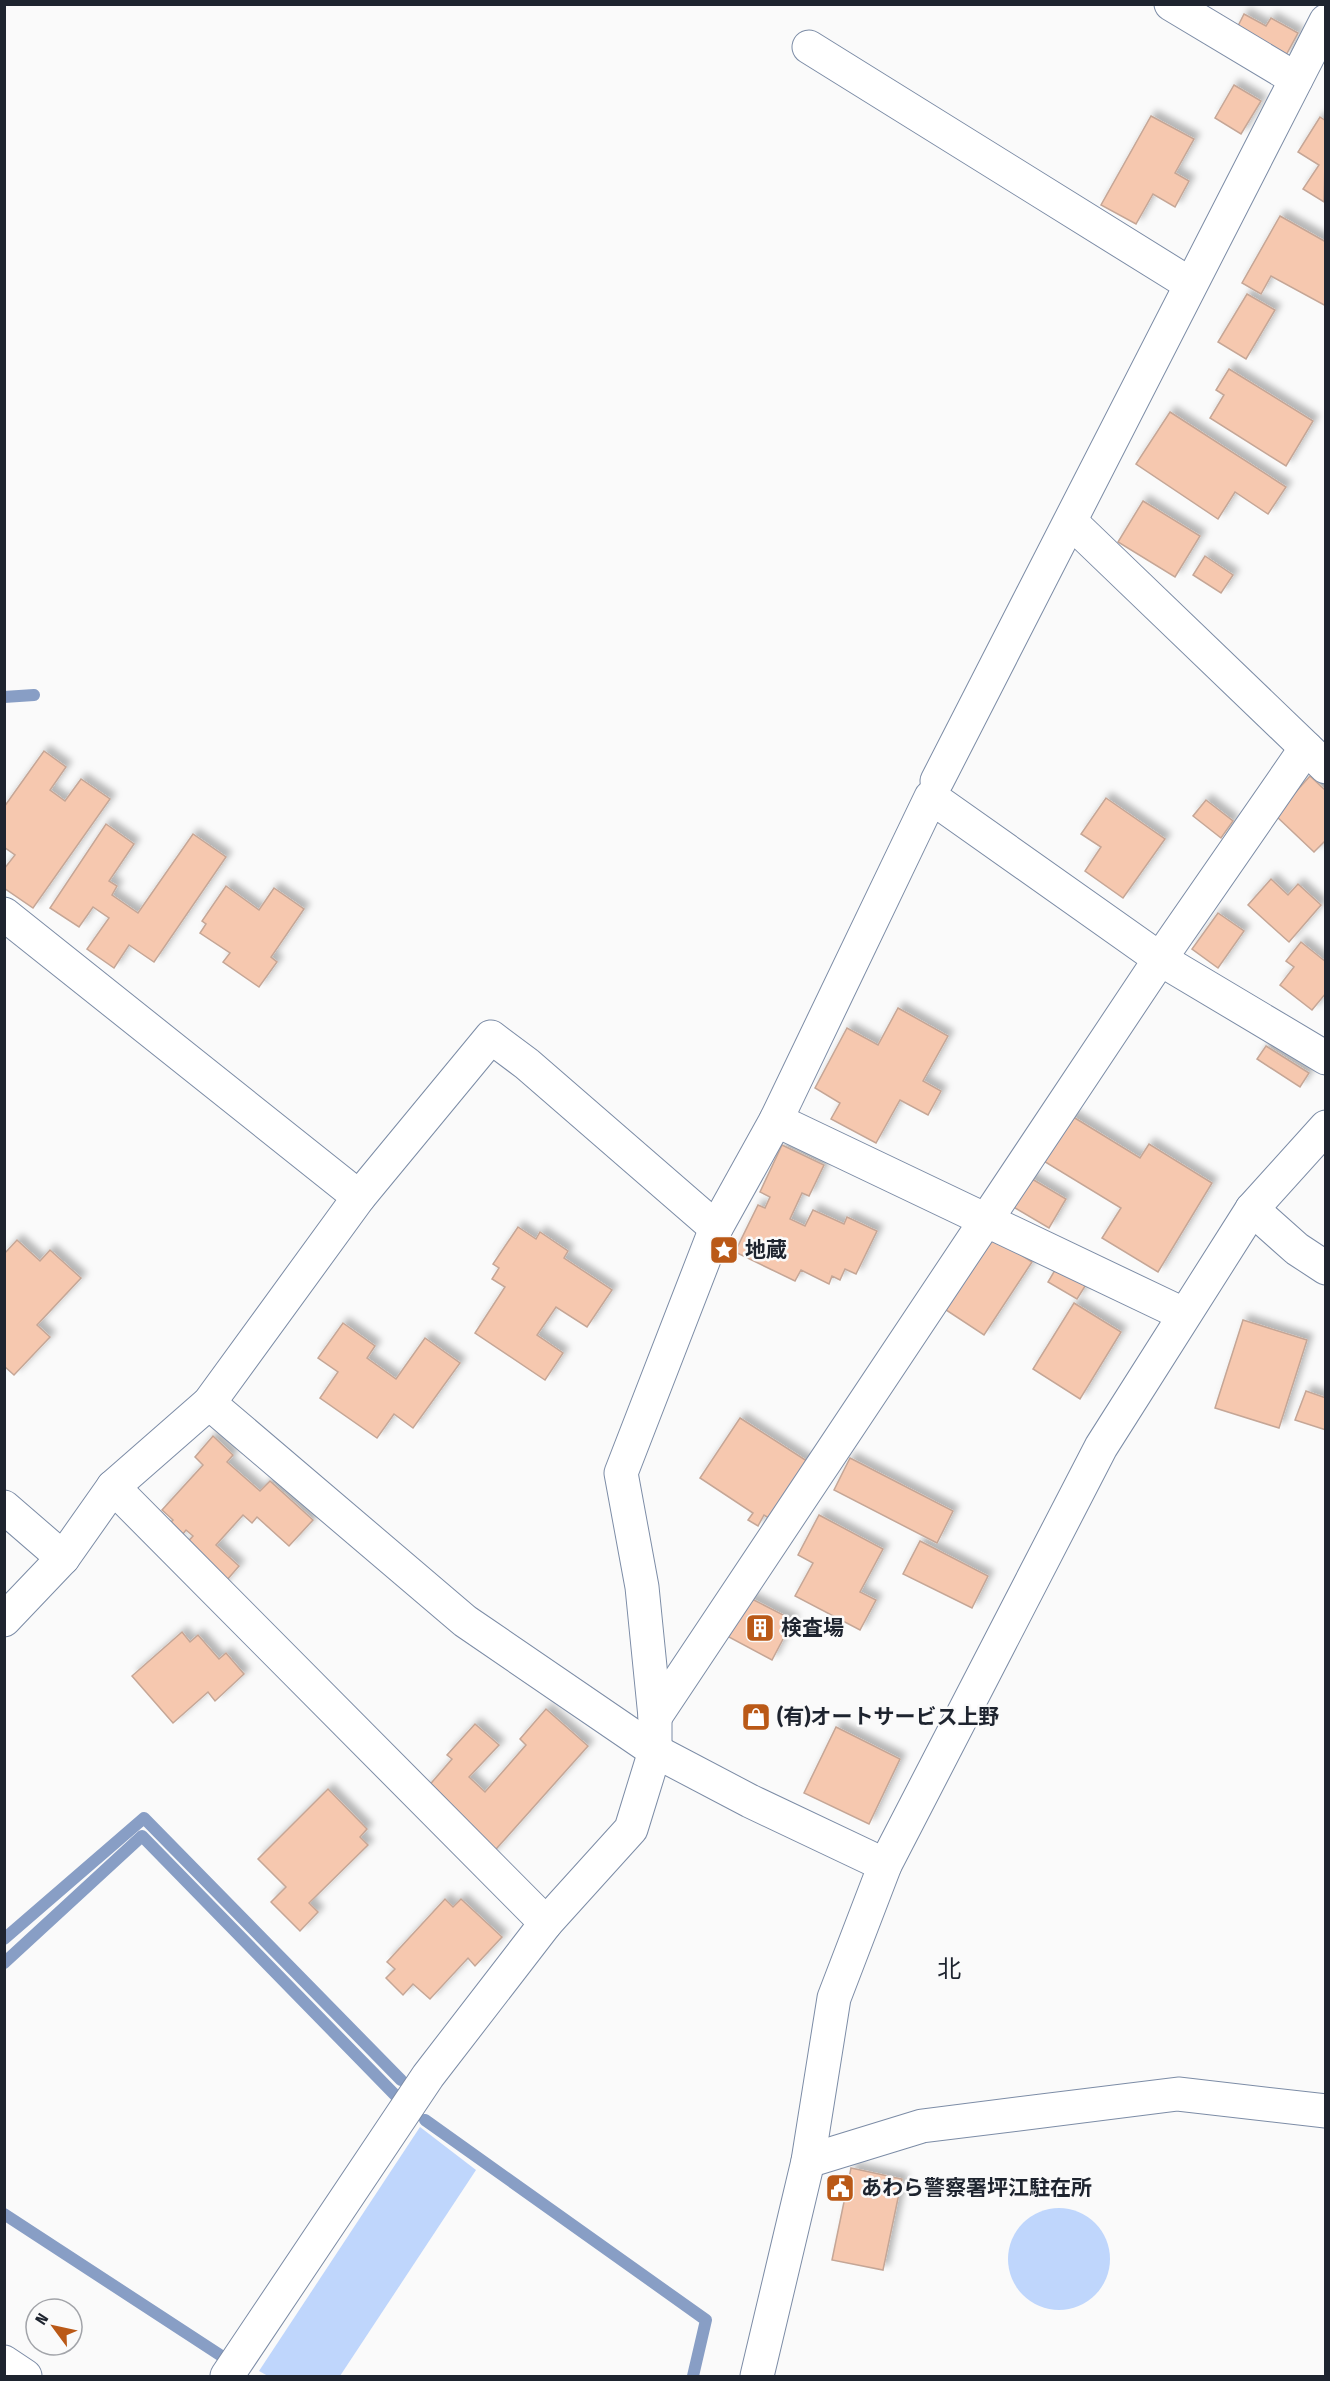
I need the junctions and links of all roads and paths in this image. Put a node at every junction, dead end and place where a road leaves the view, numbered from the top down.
1 (1171, 4) edge
2 (1326, 21) edge
3 (809, 47) dead end
4 (1296, 79) junction
5 (1190, 284) junction
6 (1071, 522) junction
7 (1316, 757) edge
8 (937, 781) dead end
9 (4, 914) edge
10 (1160, 958) junction
11 (1326, 1058) edge
12 (776, 1120) junction
13 (1326, 1127) edge
14 (359, 1197) junction
15 (1252, 1209) junction
16 (987, 1219) junction
17 (716, 1228) junction
18 (1326, 1268) edge
19 (1183, 1314) junction
20 (208, 1403) junction
21 (113, 1487) junction
22 (4, 1507) edge
23 (63, 1558) junction
24 (4, 1620) edge
25 (655, 1717) junction
26 (655, 1751) junction
27 (885, 1865) junction
28 (546, 1923) junction
29 (1326, 2111) edge
30 (807, 2161) junction
31 (4, 2362) edge
32 (25, 2376) edge
33 (227, 2376) edge
34 (757, 2376) edge

1 - 4 main road
2 - 4 main road
3 - 5 main road
4 - 5 main road
5 - 6 main road
6 - 7 main road
6 - 8 main road
7 - 10 main road
9 - 14 main road
10 - 11 main road
10 - 12 main road
10 - 16 main road
12 - 16 main road
12 - 17 main road
13 - 15 main road
14 - 17 main road
14 - 20 main road
15 - 18 main road
15 - 19 main road
16 - 19 main road
16 - 25 main road
17 - 25 main road
19 - 27 main road
20 - 21 main road
20 - 26 main road
21 - 23 main road
21 - 28 main road
22 - 23 main road
23 - 24 main road
25 - 26 main road
26 - 27 main road
26 - 28 main road
27 - 30 main road
28 - 33 main road
29 - 30 main road
30 - 34 main road
31 - 32 main road

